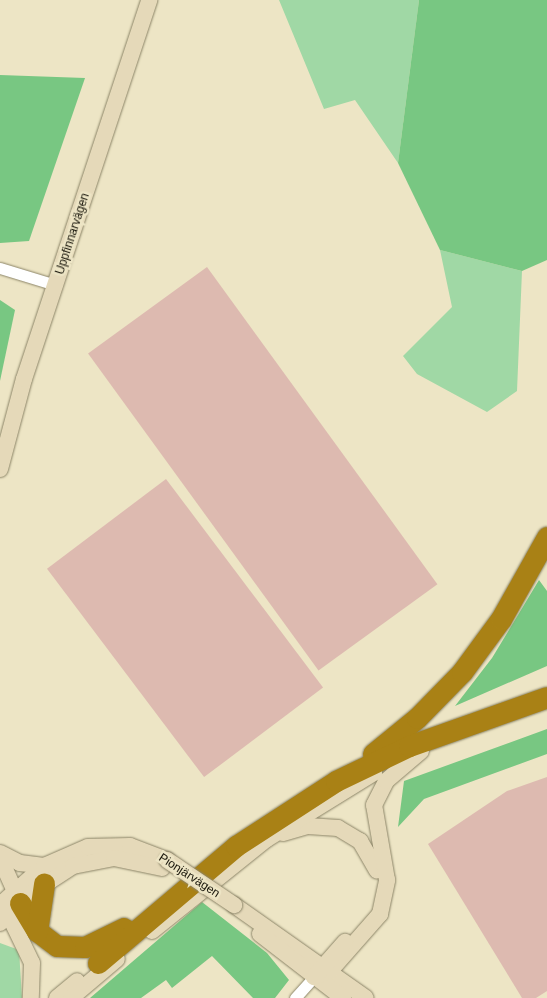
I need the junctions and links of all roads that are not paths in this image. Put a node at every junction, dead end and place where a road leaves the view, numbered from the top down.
1 (148, 0) edge
2 (0, 268) edge
3 (56, 285) junction
4 (0, 469) edge
5 (547, 537) edge
6 (547, 697) edge
7 (547, 707) edge
8 (421, 751) junction
9 (336, 781) junction
10 (267, 839) junction
11 (0, 853) edge
12 (0, 858) edge
13 (44, 875) junction
14 (191, 884) junction
15 (6, 905) edge
16 (37, 931) junction
17 (98, 963) joint
18 (322, 971) junction
19 (31, 998) edge
20 (57, 998) edge
21 (71, 998) edge
22 (294, 998) edge
23 (342, 998) edge
24 (366, 998) edge

1 - 3 main road, Uppfinnarvägen
2 - 3 street
3 - 4 main road, Uppfinnarvägen
5 - 9 highway
6 - 9 highway
7 - 8 main road
8 - 10 main road
8 - 18 main road
9 - 14 highway
10 - 18 main road
10 - 21 main road
11 - 13 main road
12 - 15 main road
13 - 15 main road, Pionjärvägen
13 - 16 highway
13 - 18 main road, Pionjärvägen
14 - 16 highway
14 - 17 highway
15 - 16 highway
15 - 19 main road
17 - 20 main road
18 - 22 street
18 - 23 main road, Pionjärvägen
18 - 24 main road, Pionjärvägen

